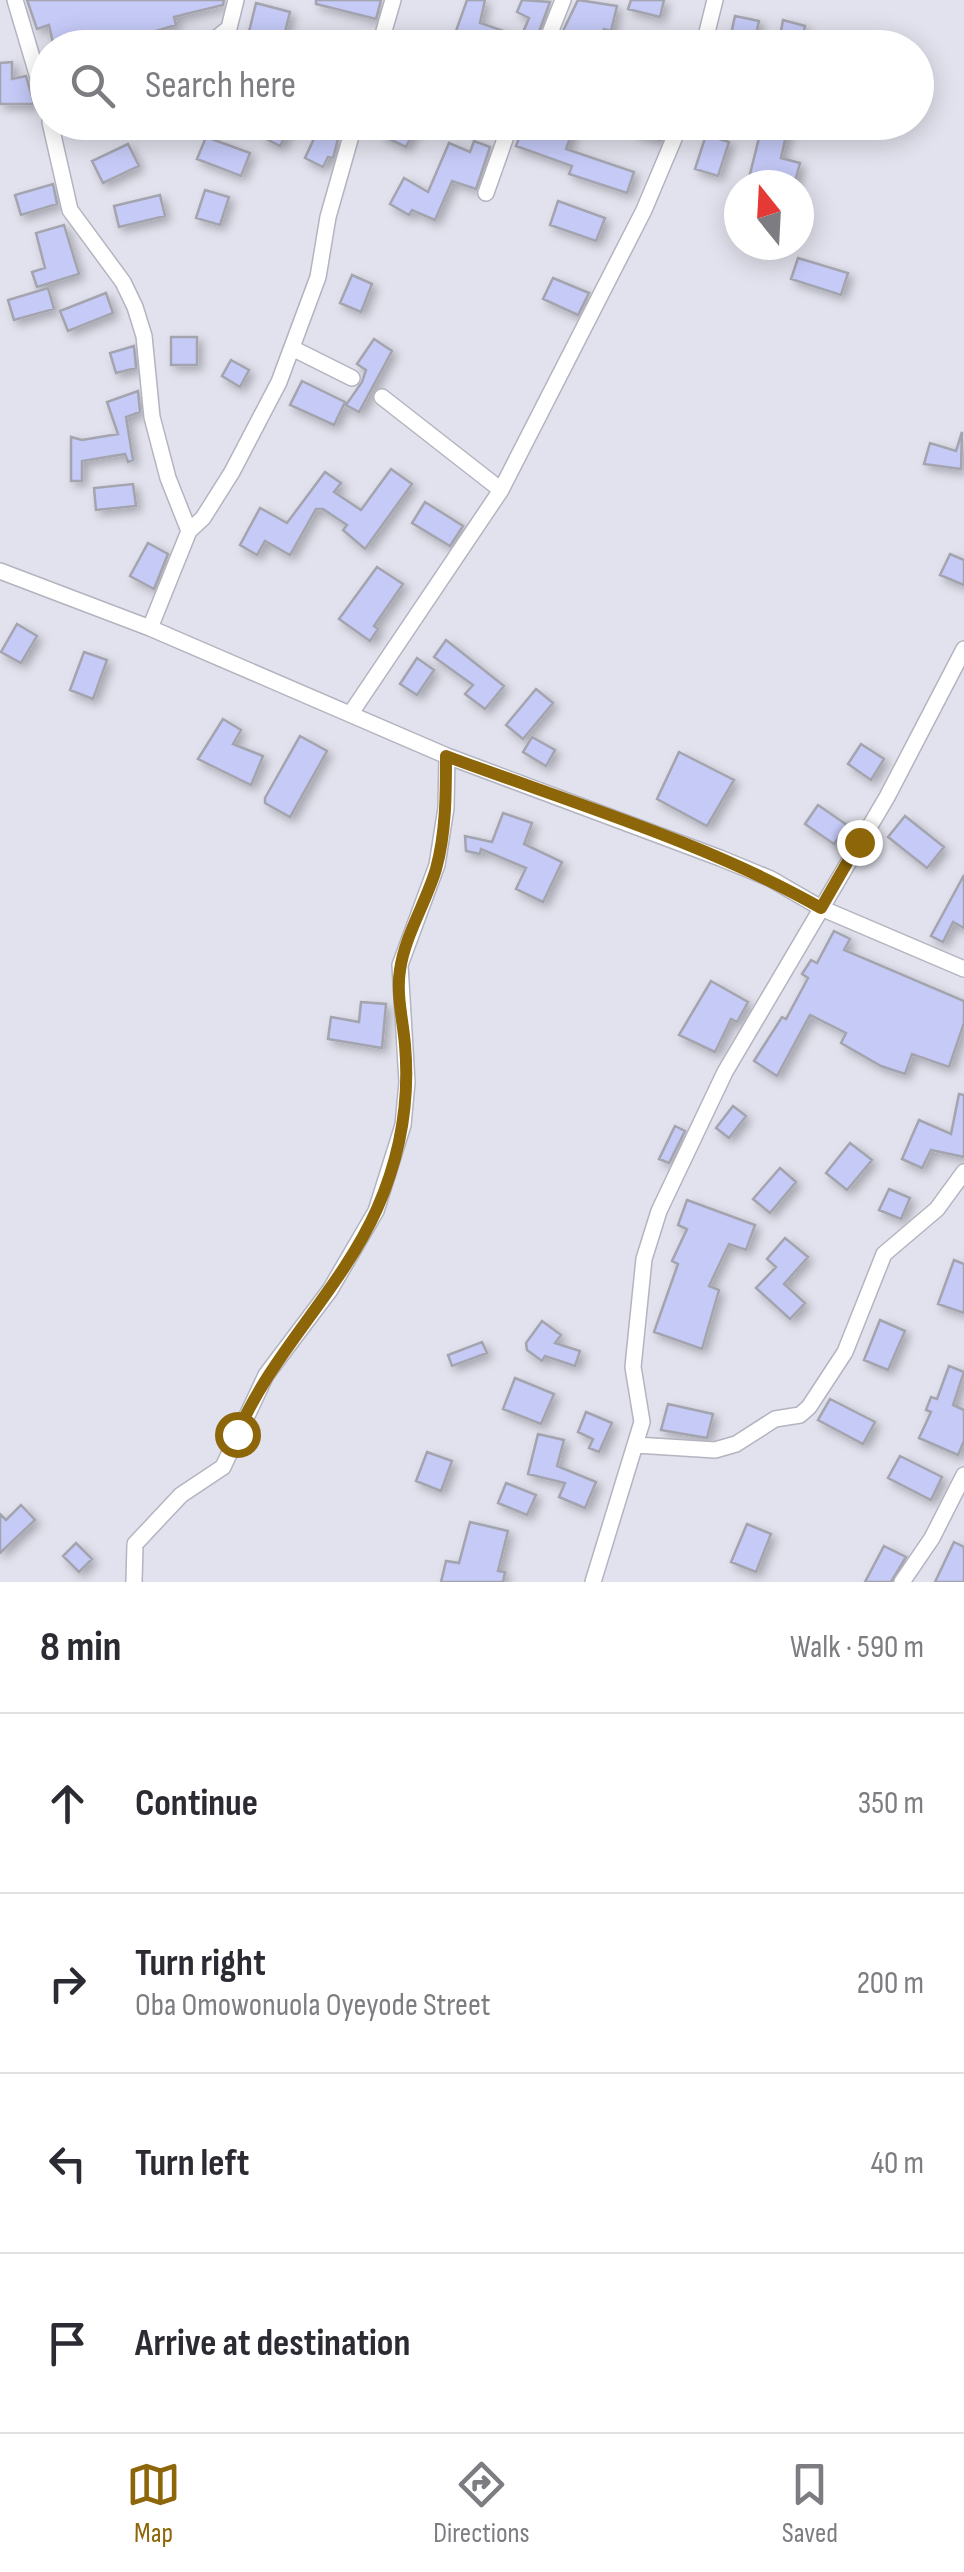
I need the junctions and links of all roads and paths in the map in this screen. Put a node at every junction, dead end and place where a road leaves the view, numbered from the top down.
1 (15, 0) edge
2 (236, 0) edge
3 (393, 0) edge
4 (564, 0) edge
5 (715, 0) edge
6 (226, 30) edge
7 (384, 30) edge
8 (552, 30) edge
9 (708, 30) edge
10 (30, 42) edge
11 (54, 140) edge
12 (350, 140) edge
13 (505, 140) edge
14 (673, 140) edge
15 (486, 193) dead end
16 (292, 348) junction
17 (352, 378) dead end
18 (382, 398) dead end
19 (501, 490) junction
20 (189, 531) junction
21 (0, 571) edge
22 (150, 628) junction
23 (964, 649) edge
24 (351, 713) junction
25 (446, 756) junction
26 (821, 908) junction
27 (964, 968) edge
28 (964, 1172) edge
29 (636, 1446) junction
30 (964, 1475) edge
31 (134, 1582) edge
32 (593, 1582) edge
33 (902, 1582) edge

1 - 10 street
2 - 6 street
3 - 7 street
4 - 8 street
5 - 9 street
11 - 20 street
12 - 16 street
13 - 15 street
14 - 19 street
16 - 17 street
16 - 20 street
18 - 19 street
19 - 24 street
20 - 22 street
21 - 22 street
22 - 24 street
23 - 26 street
24 - 25 street
25 - 26 street
25 - 31 street
26 - 27 street
26 - 29 street
28 - 29 street
29 - 32 street
30 - 33 street

